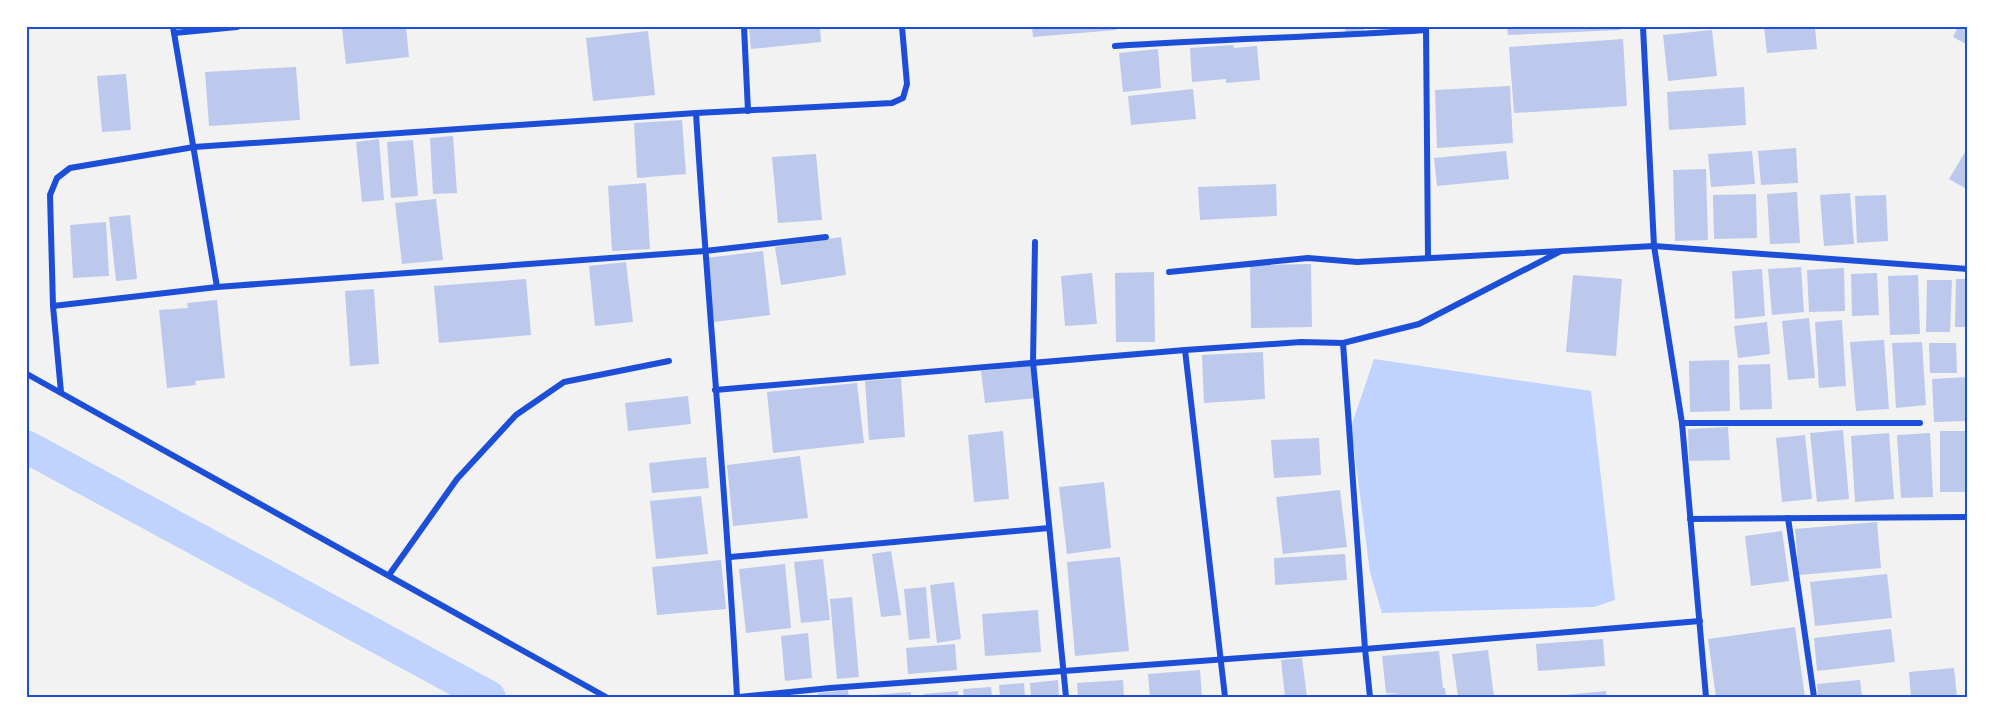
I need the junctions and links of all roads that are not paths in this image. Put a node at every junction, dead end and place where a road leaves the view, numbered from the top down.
1 (237, 27) edge
2 (744, 27) edge
3 (902, 27) edge
4 (1643, 27) edge
5 (1426, 29) edge
6 (174, 30) edge
7 (1115, 46) dead end
8 (748, 111) junction
9 (696, 113) junction
10 (194, 147) junction
11 (826, 237) dead end
12 (1035, 242) dead end
13 (1654, 246) junction
14 (1561, 251) junction
15 (705, 252) junction
16 (1428, 257) junction
17 (1968, 269) edge
18 (1169, 272) dead end
19 (217, 287) junction
20 (52, 306) junction
21 (1342, 343) junction
22 (1185, 350) junction
23 (669, 361) dead end
24 (1033, 362) junction
25 (27, 374) edge
26 (715, 390) junction
27 (61, 392) junction
28 (1682, 423) junction
29 (1920, 423) dead end
30 (1968, 517) edge
31 (1788, 518) junction
32 (1690, 519) junction
33 (1049, 528) junction
34 (730, 557) junction
35 (389, 576) junction
36 (1700, 621) junction
37 (1365, 649) junction
38 (1222, 659) junction
39 (1063, 671) junction
40 (606, 697) edge
41 (738, 697) edge
42 (1066, 697) edge
43 (1225, 697) edge
44 (1370, 697) edge
45 (1706, 697) edge
46 (1814, 697) edge

1 - 6 street
2 - 8 street
3 - 8 street
4 - 13 street
5 - 7 street
5 - 16 street
6 - 10 street
8 - 9 street
9 - 10 street
9 - 15 street
10 - 19 street
10 - 20 street
11 - 15 street
12 - 24 street
13 - 14 street
13 - 17 street
13 - 28 street
14 - 16 street
14 - 21 street
15 - 19 street
15 - 26 street
16 - 18 street
19 - 20 street
20 - 27 street
21 - 22 street
21 - 37 street
22 - 24 street
22 - 38 street
23 - 35 street
24 - 26 street
24 - 33 street
25 - 27 street
26 - 34 street
27 - 35 street
28 - 29 street
28 - 32 street
30 - 31 street
31 - 32 street
31 - 46 street
32 - 36 street
33 - 34 street
33 - 39 street
34 - 41 street
35 - 40 street
36 - 37 street
36 - 45 street
37 - 38 street
37 - 44 street
38 - 39 street
38 - 43 street
39 - 41 street
39 - 42 street

